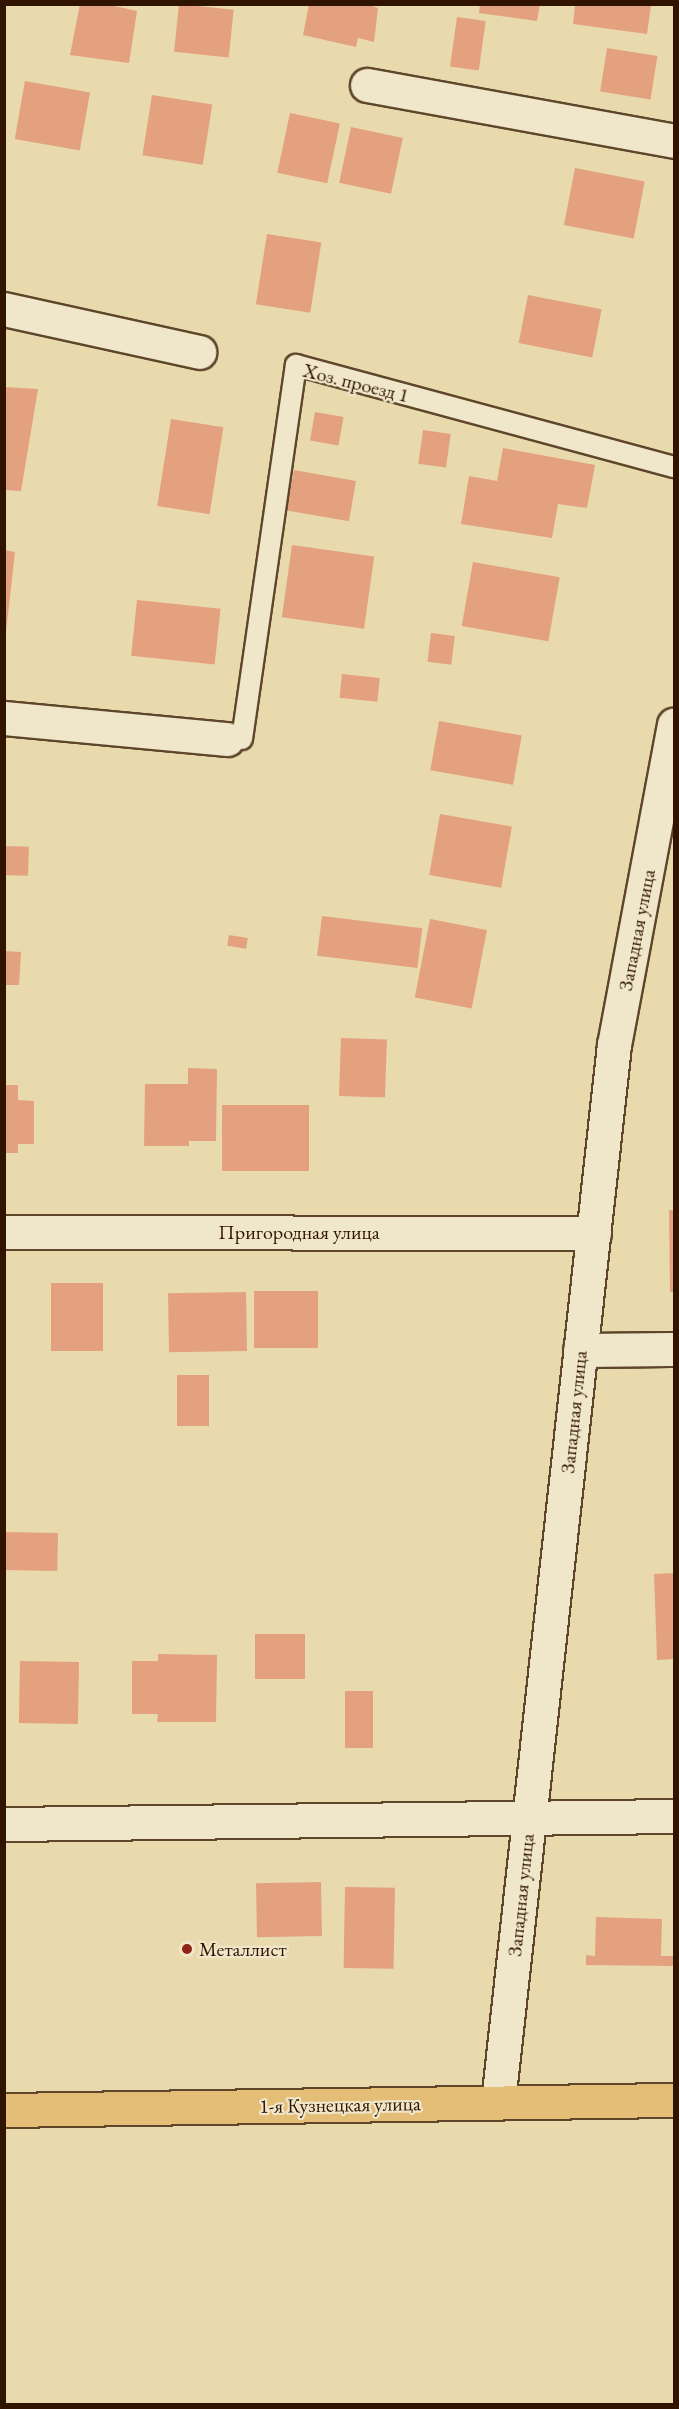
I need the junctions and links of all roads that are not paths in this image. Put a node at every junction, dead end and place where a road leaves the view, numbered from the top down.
1 (367, 85) dead end
2 (675, 141) edge
3 (4, 309) edge
4 (199, 352) dead end
5 (675, 467) edge
6 (4, 718) edge
7 (675, 725) edge
8 (235, 739) joint
9 (4, 1232) edge
10 (594, 1233) junction
11 (675, 1349) edge
12 (580, 1350) junction
13 (675, 1816) edge
14 (529, 1818) junction
15 (4, 1824) edge
16 (675, 2100) edge
17 (498, 2102) junction
18 (4, 2110) edge

1 - 2 street
3 - 4 street
5 - 8 lane, Хоз. проезд 1
6 - 8 street
7 - 10 street, Западная улица
9 - 10 street, Пригородная улица
10 - 12 street, Западная улица
11 - 12 street
12 - 14 street, Западная улица
13 - 14 street
14 - 15 street
14 - 17 street, Западная улица
16 - 17 main road, 1-я Кузнецкая улица
17 - 18 main road, 1-я Кузнецкая улица

